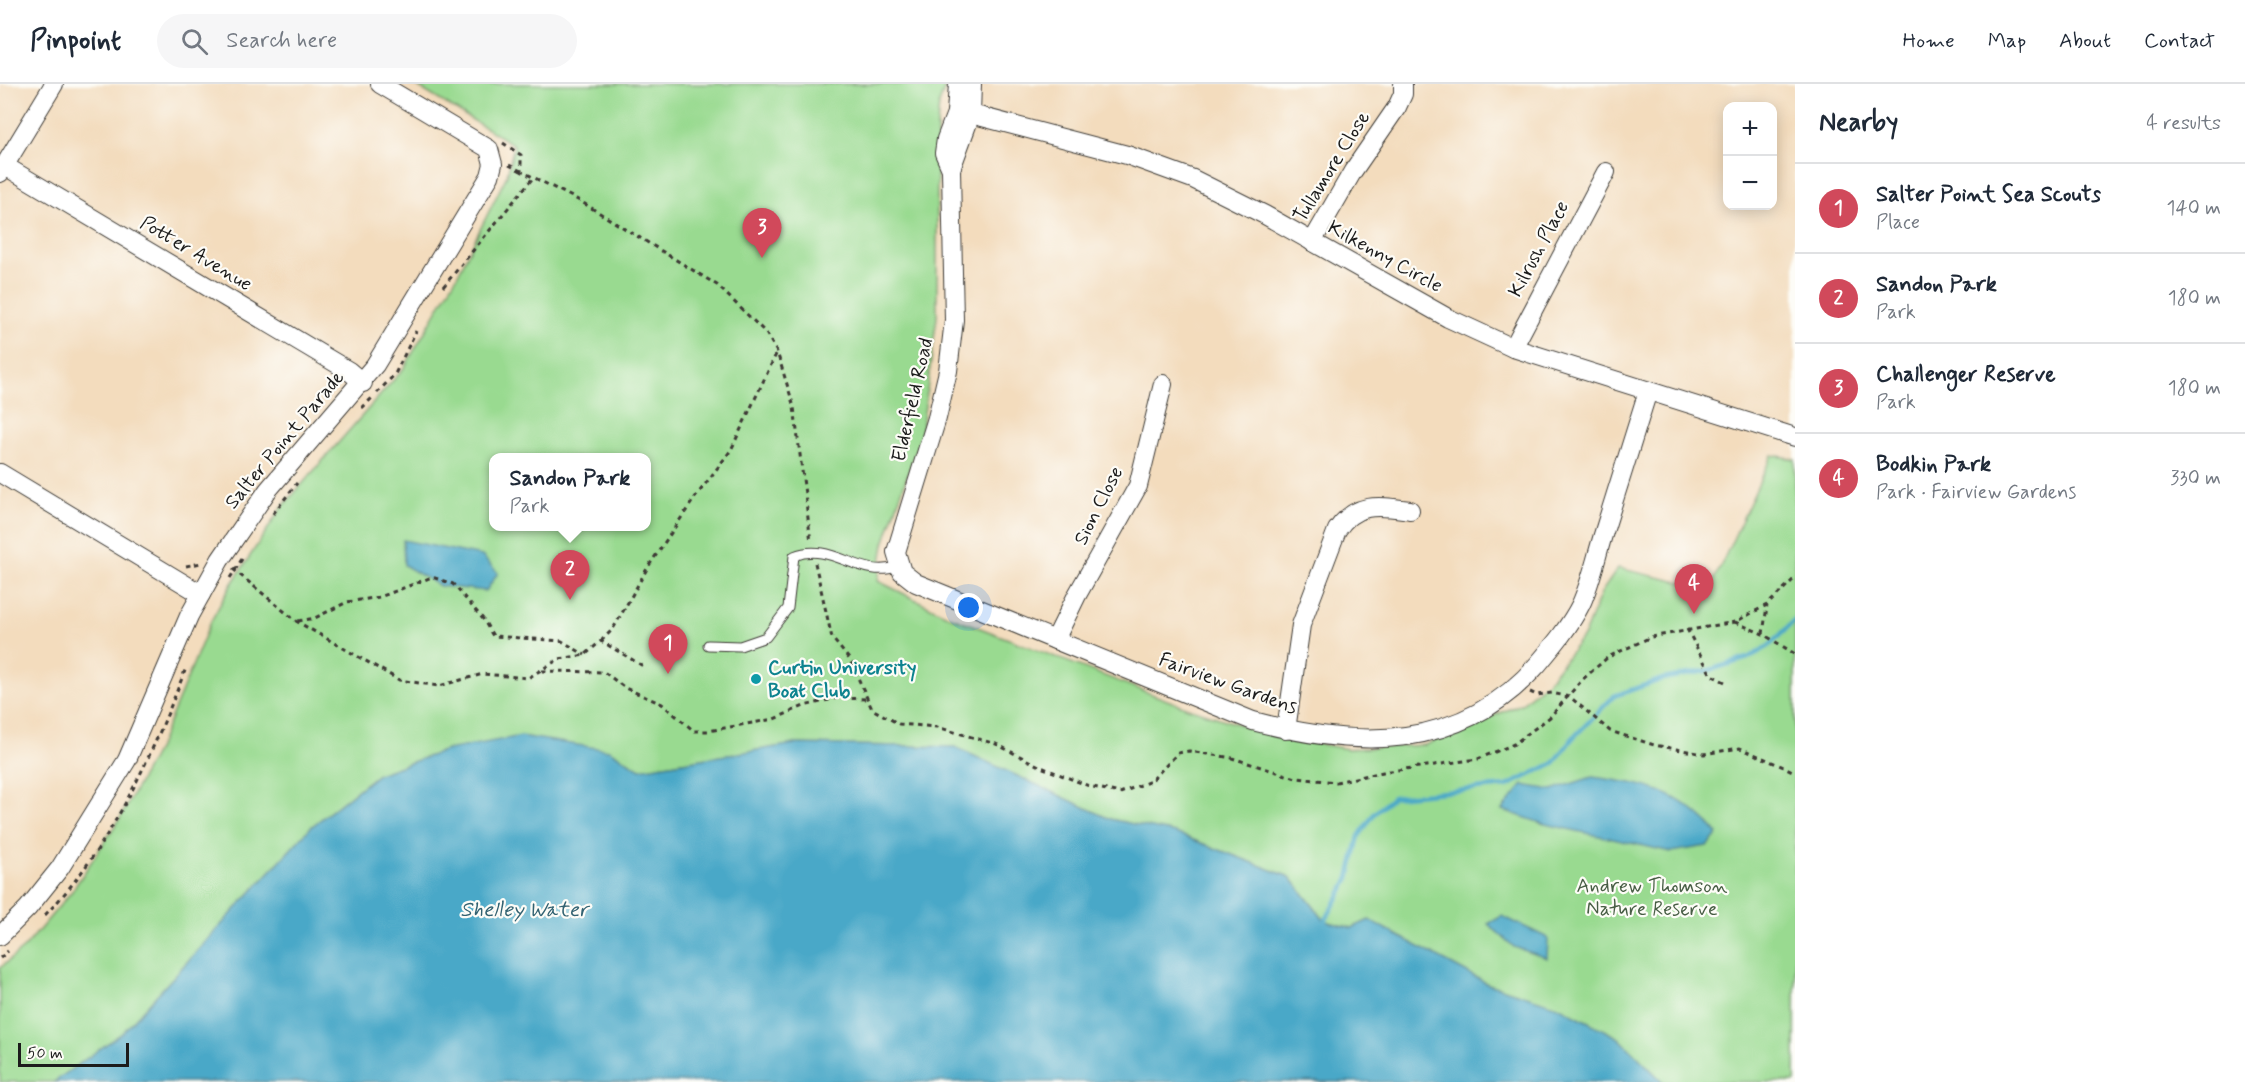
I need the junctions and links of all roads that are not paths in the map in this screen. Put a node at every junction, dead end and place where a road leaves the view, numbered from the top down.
1 (54, 84) edge
2 (380, 84) edge
3 (958, 84) edge
4 (972, 84) edge
5 (1402, 84) edge
6 (964, 113) junction
7 (2, 169) edge
8 (1606, 172) dead end
9 (1312, 242) junction
10 (1513, 348) junction
11 (363, 383) junction
12 (1163, 384) dead end
13 (1648, 391) junction
14 (1795, 437) edge
15 (0, 473) edge
16 (1410, 510) dead end
17 (899, 566) junction
18 (201, 594) junction
19 (1055, 640) junction
20 (708, 645) dead end
21 (1286, 730) junction
22 (7, 940) edge

1 - 7 street
2 - 11 street, Salter Point Parade
3 - 6 street, Elderfield Road
4 - 6 street, Elderfield Road
5 - 9 street, Tullamore Close
6 - 9 street, Kilkenny Circle
6 - 17 street, Elderfield Road
7 - 11 street, Potter Avenue
8 - 10 street, Kilrush Place
9 - 10 street, Kilkenny Circle
10 - 13 street, Kilkenny Circle
11 - 18 street, Salter Point Parade
12 - 19 street, Sion Close
13 - 14 street, Kilkenny Circle
13 - 21 street, Fairview Gardens
15 - 18 street
16 - 21 street
17 - 19 street, Fairview Gardens
17 - 20 lane
18 - 22 street, Salter Point Parade
19 - 21 street, Fairview Gardens

